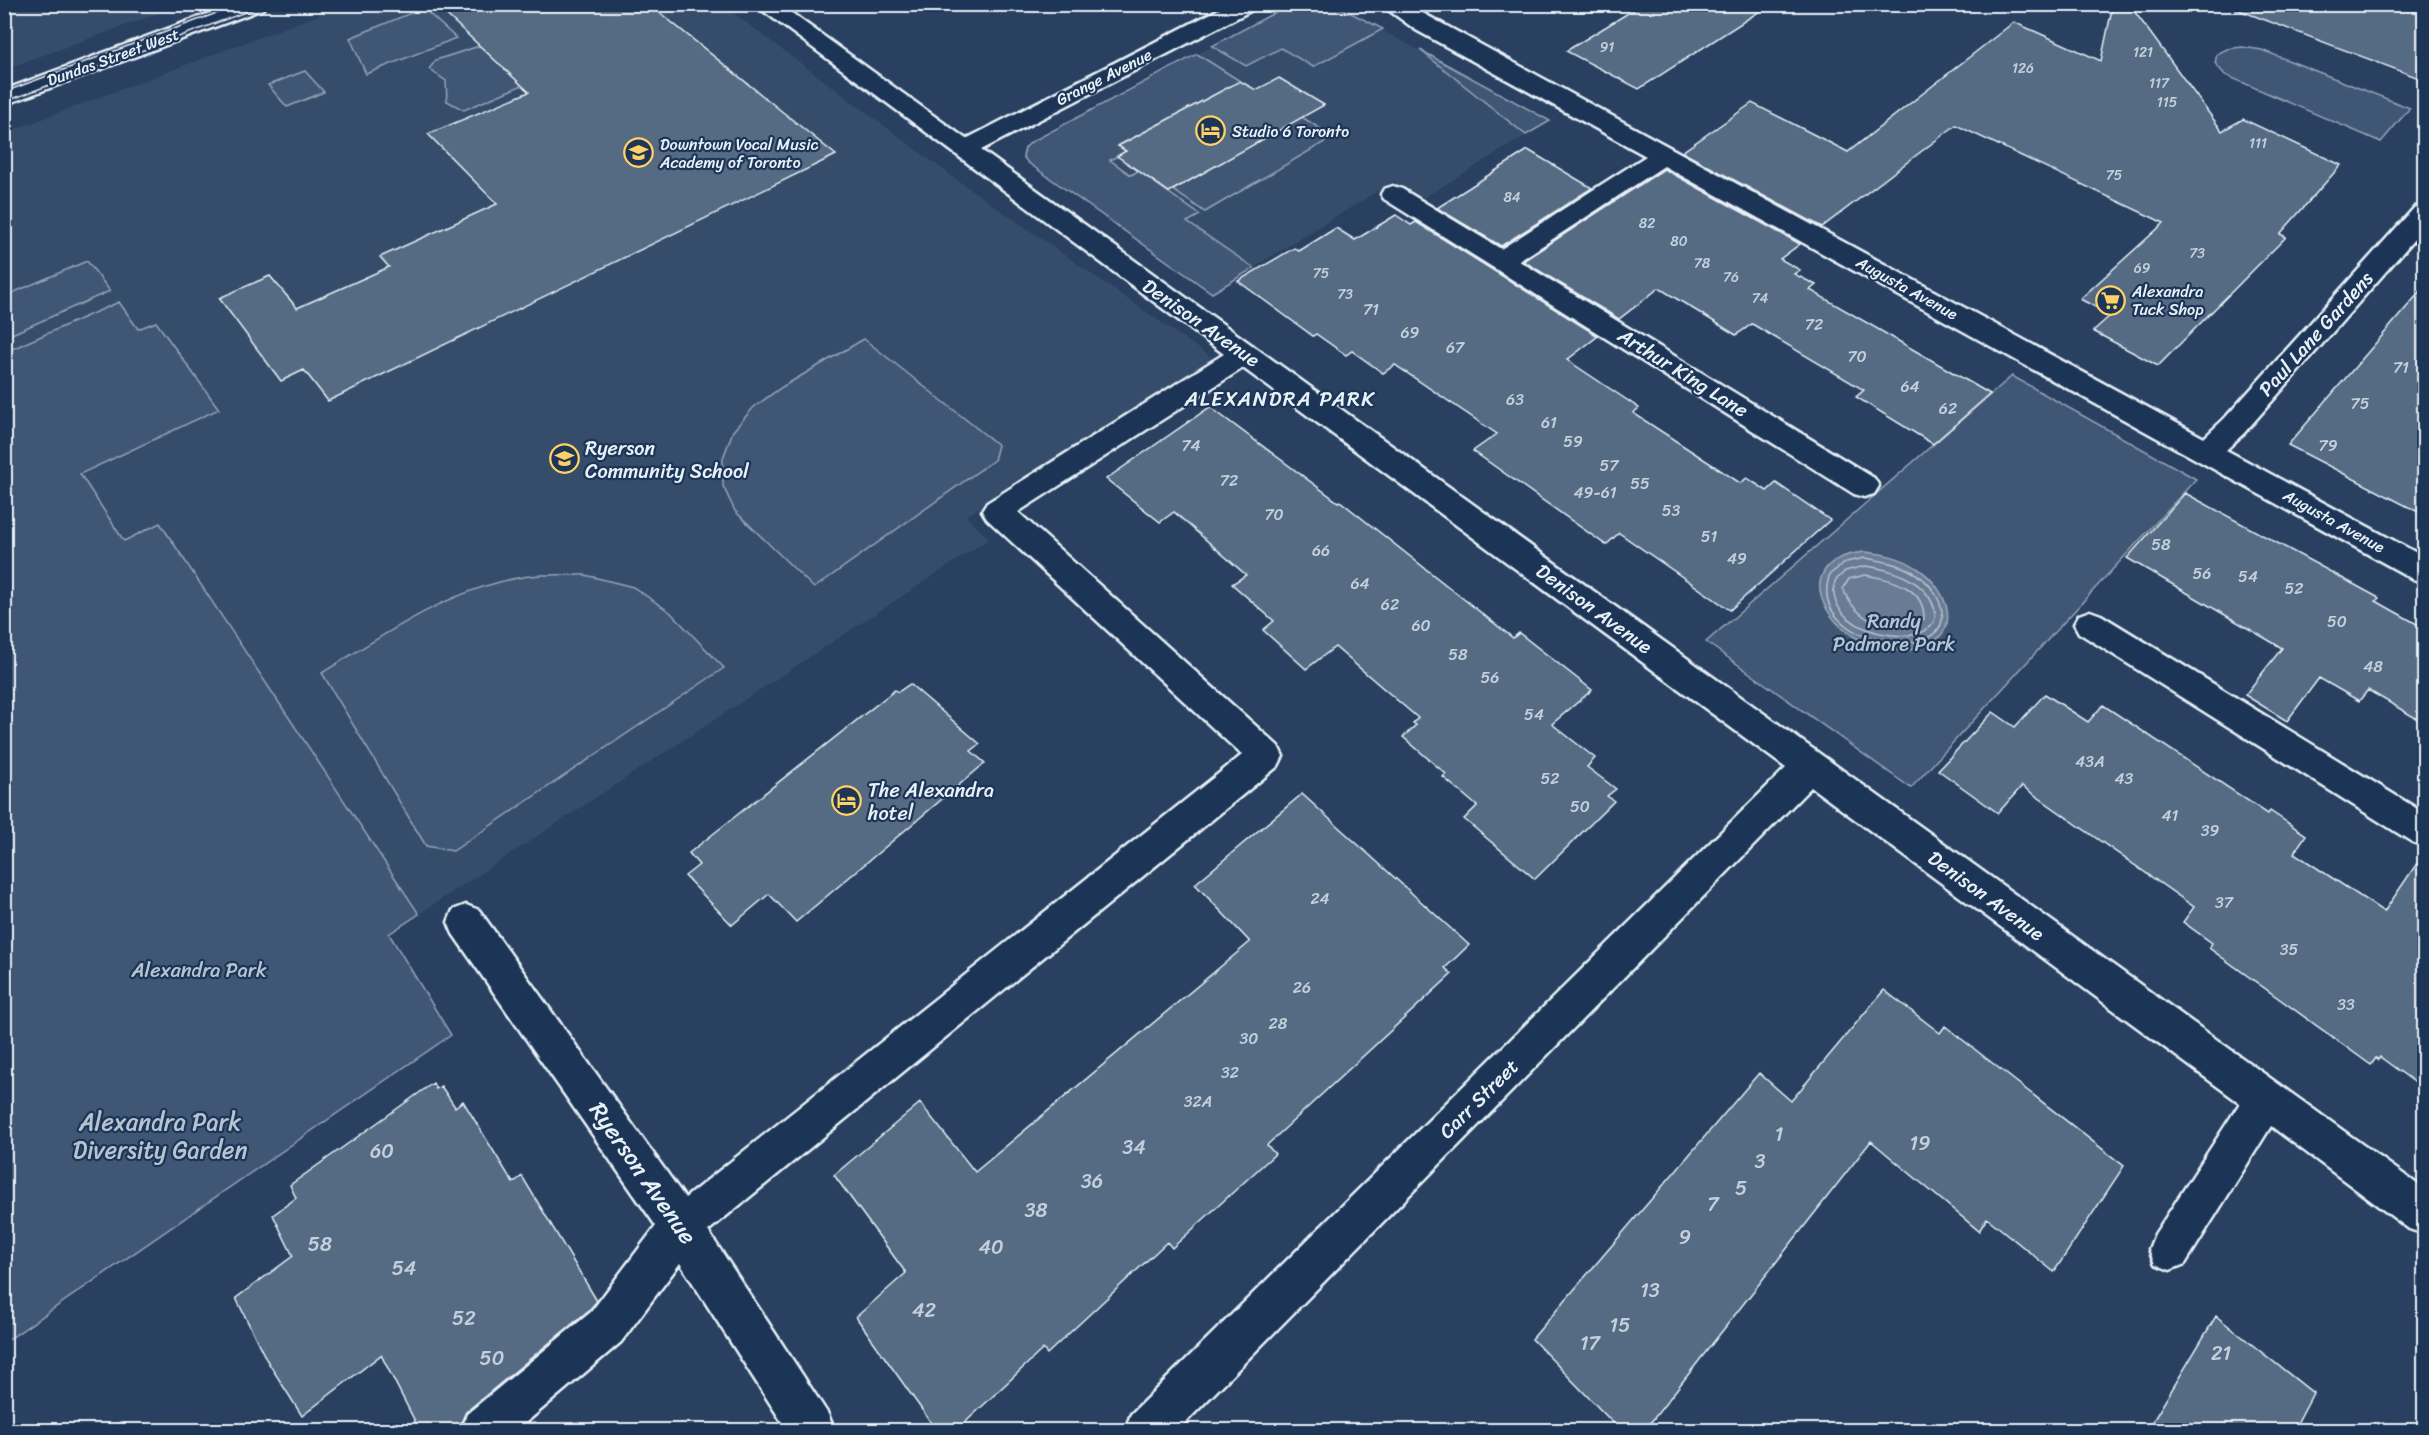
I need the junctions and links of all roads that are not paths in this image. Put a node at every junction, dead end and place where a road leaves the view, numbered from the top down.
1 (255, 4) edge
2 (764, 4) edge
3 (1246, 4) edge
4 (1390, 4) edge
5 (4, 98) edge
6 (963, 150) junction
7 (1665, 155) junction
8 (1393, 194) dead end
9 (2424, 213) edge
10 (1501, 261) junction
11 (1244, 354) junction
12 (2206, 452) junction
13 (1864, 486) dead end
14 (2424, 571) edge
15 (2090, 624) dead end
16 (1810, 766) junction
17 (2424, 831) edge
18 (466, 922) dead end
19 (2265, 1099) junction
20 (2424, 1214) edge
21 (681, 1227) junction
22 (2170, 1250) dead end
23 (483, 1431) edge
24 (812, 1431) edge
25 (1147, 1431) edge

1 - 5 street, Dundas Street West
2 - 6 street, Denison Avenue
3 - 6 street, Grange Avenue
4 - 7 street, Augusta Avenue
6 - 11 street, Denison Avenue
7 - 10 street
7 - 12 street, Augusta Avenue
8 - 10 street, Arthur King Lane
9 - 12 street, Paul Lane Gardens
10 - 13 street, Arthur King Lane
11 - 16 street, Denison Avenue
11 - 21 street
12 - 14 street, Augusta Avenue
15 - 17 street
16 - 19 street, Denison Avenue
16 - 25 street, Carr Street
18 - 21 street, Ryerson Avenue
19 - 20 street, Denison Avenue
19 - 22 street
21 - 23 street
21 - 24 street, Ryerson Avenue

